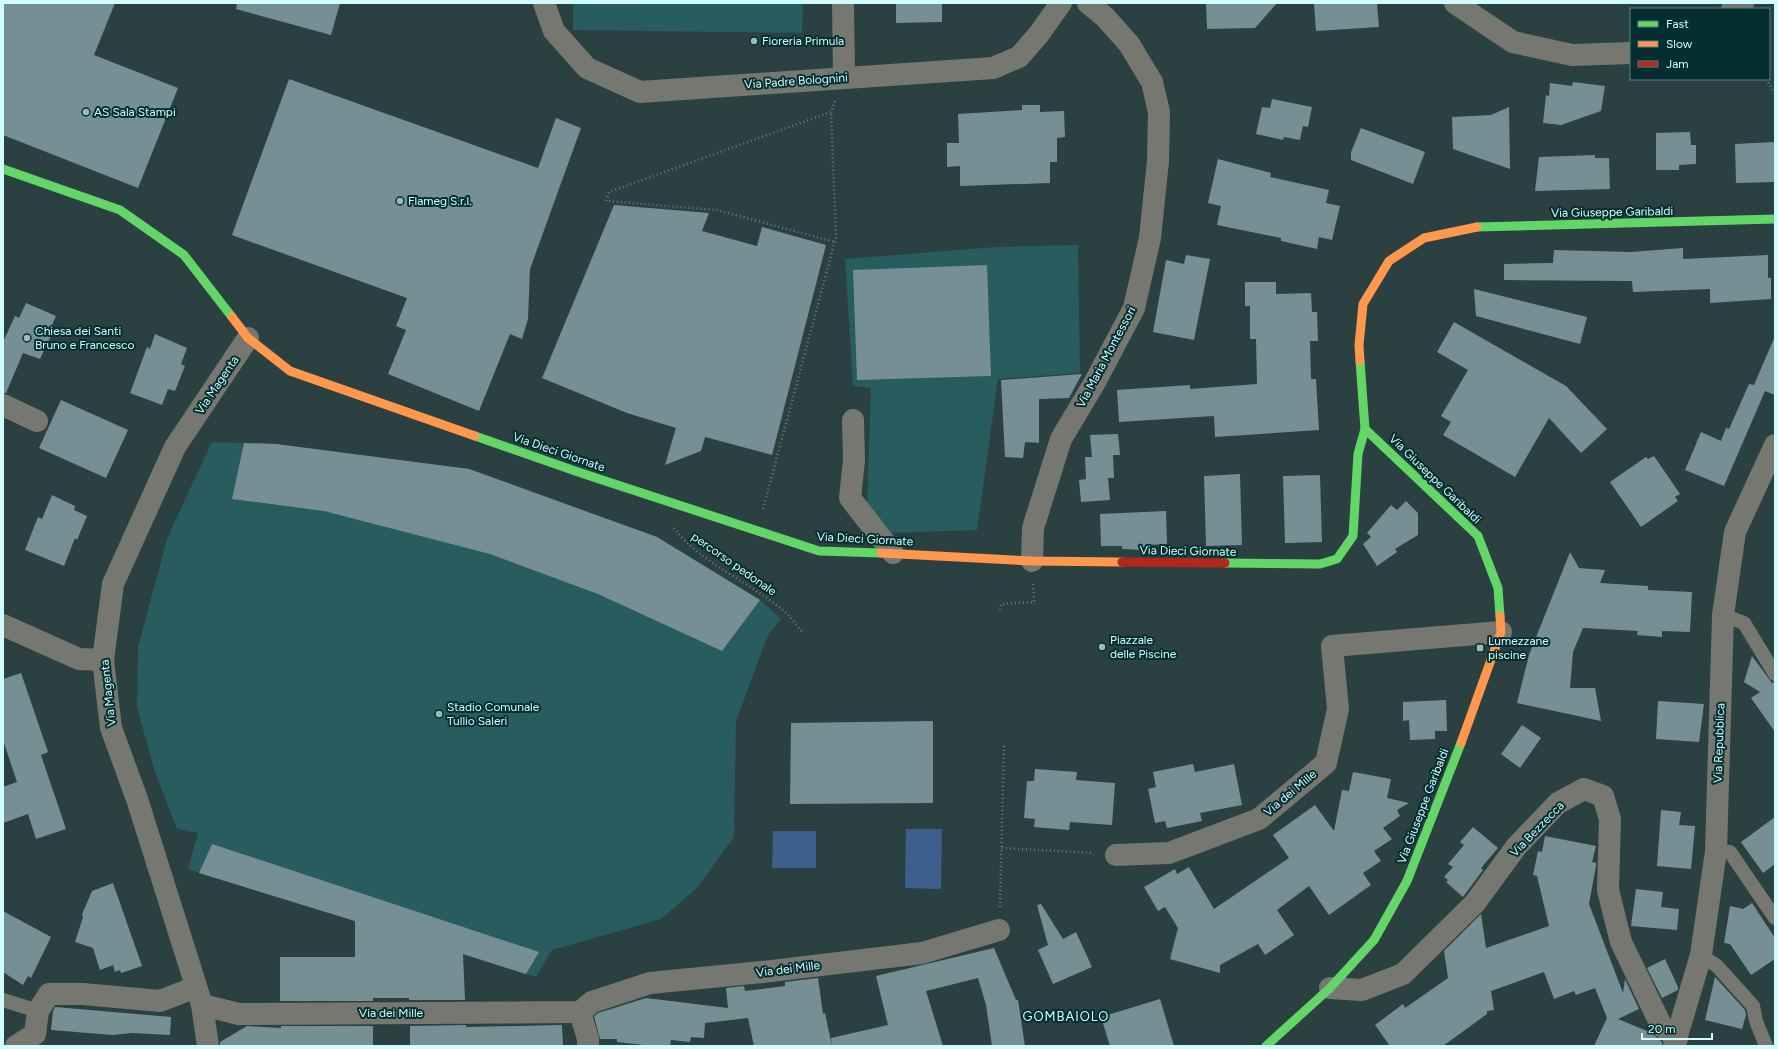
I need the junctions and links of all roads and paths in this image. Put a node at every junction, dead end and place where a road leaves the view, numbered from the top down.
1 (544, 3) edge
2 (843, 3) edge
3 (1061, 3) edge
4 (1088, 3) edge
5 (1455, 3) edge
6 (1743, 3) edge
7 (1734, 8) edge
8 (1630, 53) edge
9 (844, 77) junction
10 (1767, 80) edge
11 (1775, 94) edge
12 (831, 112) junction
13 (3, 169) edge
14 (1775, 219) edge
15 (835, 242) junction
16 (248, 338) junction
17 (3, 405) edge
18 (853, 420) dead end
19 (37, 421) dead end
20 (1365, 429) junction
21 (1774, 450) edge
22 (674, 503) junction
23 (769, 512) dead end
24 (893, 553) junction
25 (1032, 560) junction
26 (1000, 610) dead end
27 (1722, 615) junction
28 (3, 625) edge
29 (1501, 632) junction
30 (803, 633) dead end
31 (103, 660) junction
32 (1775, 674) edge
33 (1004, 742) dead end
34 (1002, 848) junction
35 (1716, 851) junction
36 (1116, 855) joint
37 (1775, 918) edge
38 (999, 930) joint
39 (1701, 955) junction
40 (1330, 988) junction
41 (199, 996) junction
42 (3, 1000) edge
43 (38, 1011) junction
44 (580, 1012) junction
45 (1676, 1043) edge
46 (16, 1046) edge
47 (208, 1046) edge
48 (588, 1046) edge
49 (1266, 1046) edge
50 (1766, 1046) edge

1 - 9 street, Via Padre Bolognini
2 - 9 street
3 - 9 street, Via Padre Bolognini
4 - 25 street, Via Maria Montessori
5 - 8 street
6 - 7 street
9 - 12 path
10 - 11 path
12 - 15 path
12 - 15 path
13 - 16 street, Via Dieci Giornate
14 - 20 street, Via Giuseppe Garibaldi
15 - 23 path
16 - 22 street, Via Dieci Giornate
16 - 31 street, Via Magenta
17 - 19 street
18 - 24 street
20 - 25 street, Via Dieci Giornate
20 - 29 street, Via Giuseppe Garibaldi
21 - 27 street, Via Repubblica
22 - 24 street, Via Dieci Giornate
22 - 30 path, percorso pedonale
24 - 25 street, Via Dieci Giornate
25 - 26 path
27 - 32 lane
27 - 35 street, Via Repubblica
28 - 31 street
29 - 36 street, Via dei Mille
29 - 40 street, Via Giuseppe Garibaldi
31 - 41 street, Via Magenta
33 - 34 path
34 - 36 path
34 - 38 path
35 - 37 lane
35 - 39 street, Via Repubblica
38 - 44 street, Via dei Mille
39 - 45 street, Via Repubblica
39 - 50 lane
40 - 45 street, Via Bezzecca
40 - 49 street, Via Giuseppe Garibaldi
41 - 43 street
41 - 44 street, Via dei Mille
41 - 47 street, Via Magenta
42 - 43 lane
43 - 46 street
44 - 48 street

